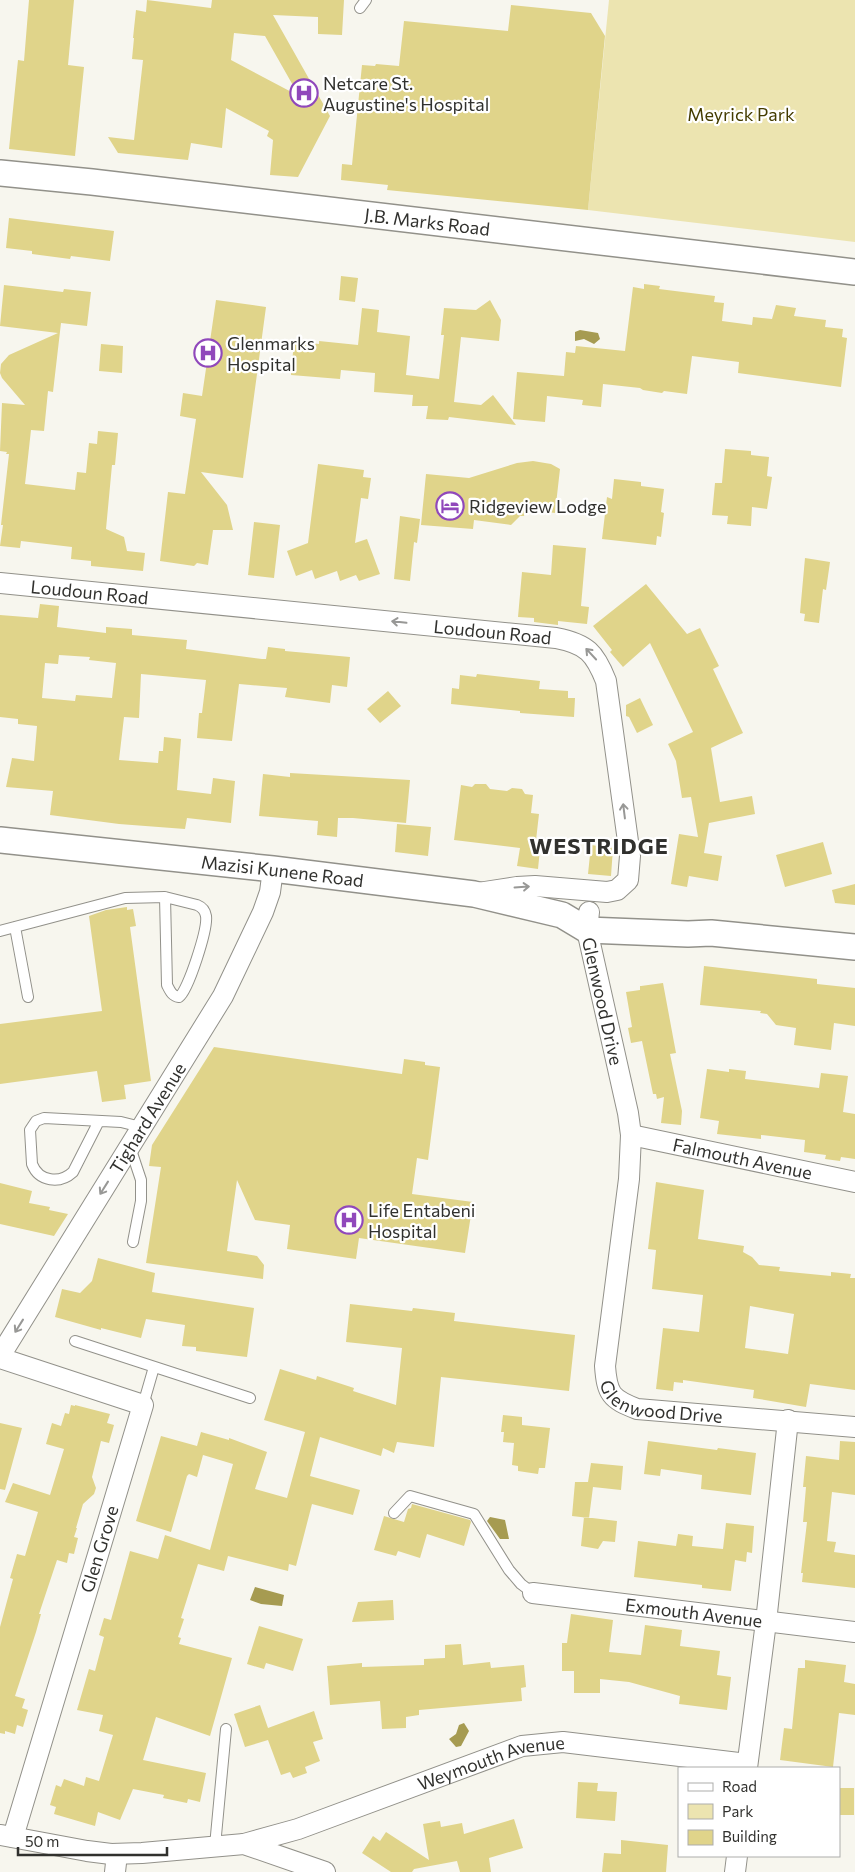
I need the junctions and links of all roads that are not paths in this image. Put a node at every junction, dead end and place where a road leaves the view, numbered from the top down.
1 (0, 173) edge
2 (855, 272) edge
3 (0, 583) edge
4 (0, 840) edge
5 (273, 869) junction
6 (474, 894) junction
7 (164, 897) junction
8 (588, 921) junction
9 (15, 927) junction
10 (0, 931) edge
11 (855, 947) edge
12 (28, 997) dead end
13 (100, 1121) junction
14 (141, 1127) junction
15 (630, 1135) junction
16 (130, 1146) junction
17 (855, 1182) edge
18 (133, 1242) dead end
19 (75, 1341) dead end
20 (0, 1357) edge
21 (154, 1367) junction
22 (250, 1398) dead end
23 (143, 1405) junction
24 (788, 1420) junction
25 (855, 1427) edge
26 (394, 1513) dead end
27 (533, 1593) joint
28 (766, 1622) junction
29 (855, 1632) edge
30 (226, 1730) dead end
31 (747, 1766) edge
32 (7, 1836) edge
33 (244, 1844) junction
34 (215, 1846) junction
35 (737, 1857) edge
36 (116, 1863) edge
37 (324, 1872) edge
38 (735, 1872) edge

1 - 2 street, J.B. Marks Road
6 -> 3 street, Loudoun Road
4 - 5 street, Mazisi Kunene Road
5 - 6 street, Mazisi Kunene Road
5 - 14 street, Tighard Avenue
6 - 8 street, Mazisi Kunene Road
7 - 7 lane
7 - 9 lane
8 - 11 street, Mazisi Kunene Road
8 - 15 street, Glenwood Drive
9 - 10 lane
9 - 12 lane
13 - 13 lane
13 - 14 lane
14 - 16 street, Tighard Avenue
15 - 17 street, Falmouth Avenue
15 - 24 street, Glenwood Drive
16 - 18 lane
16 -> 20 street, Tighard Avenue
19 - 21 lane
20 - 23 street
21 - 22 lane
21 - 23 lane
23 - 32 street, Glen Grove
24 - 25 street, Glenwood Drive
24 - 28 street
26 - 27 lane
27 - 28 street, Exmouth Avenue
28 - 29 street, Exmouth Avenue
28 - 31 street
30 - 34 lane
31 - 33 street, Weymouth Avenue
32 - 36 street
33 - 34 street
33 - 37 street
34 - 36 street
35 - 38 street

